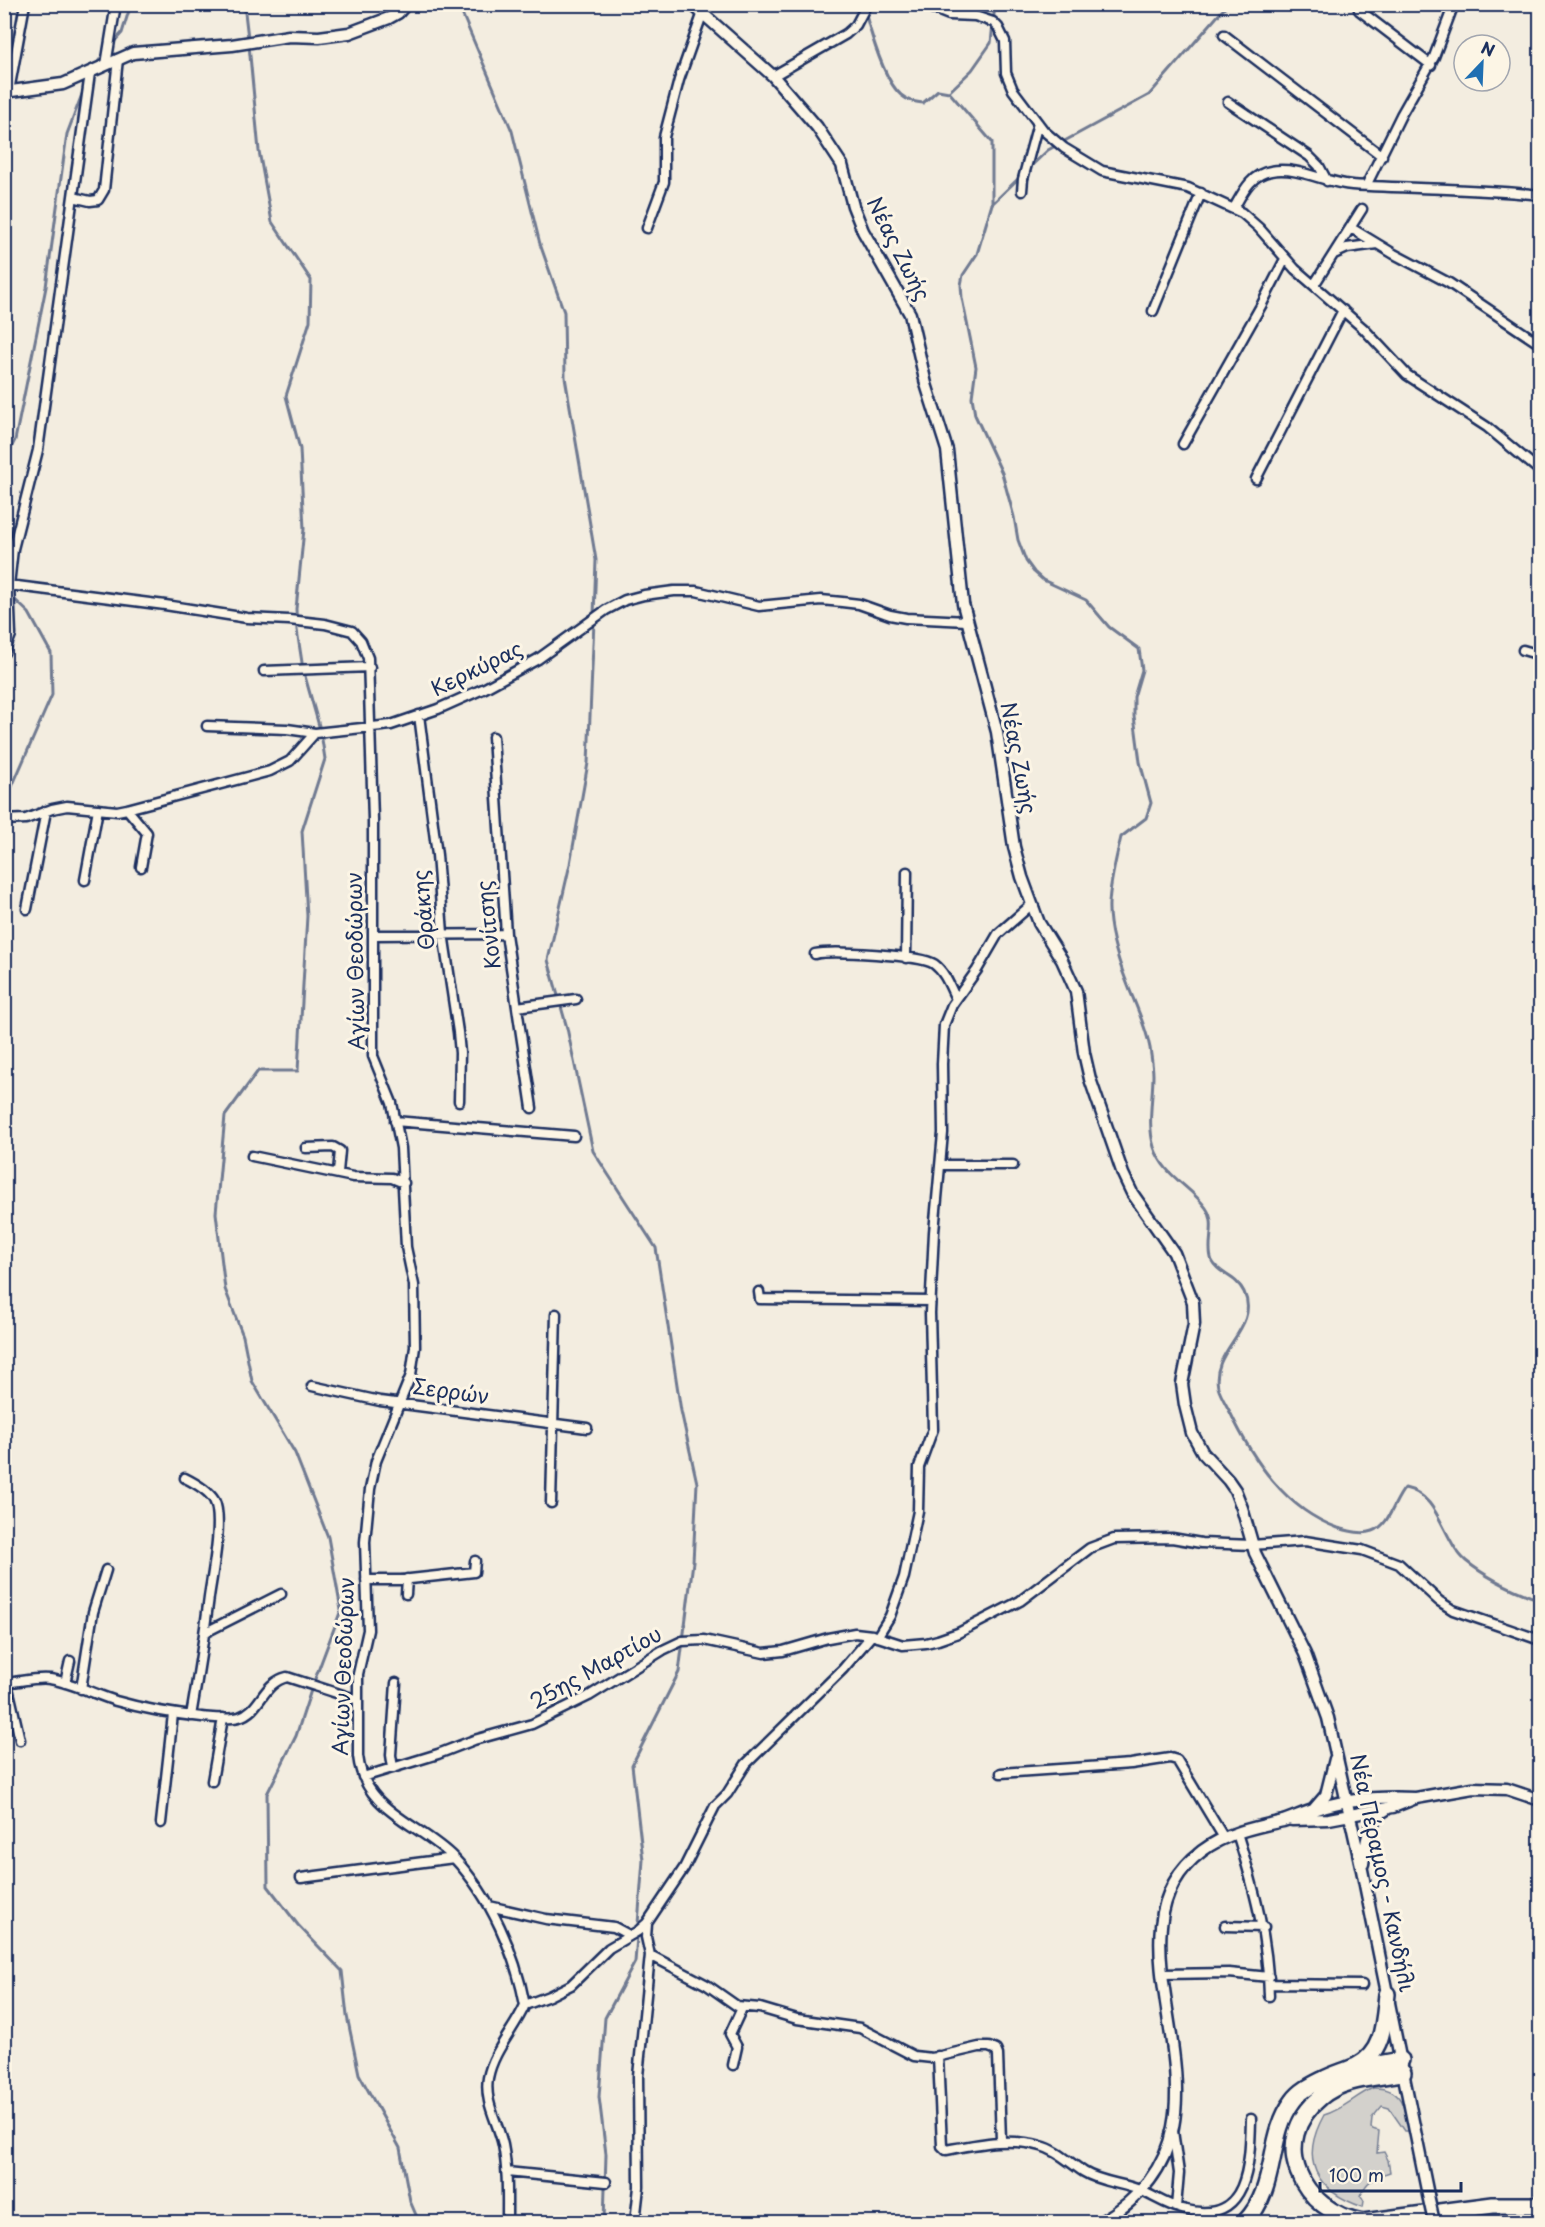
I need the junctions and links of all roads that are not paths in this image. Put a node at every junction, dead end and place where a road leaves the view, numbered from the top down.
1 (25, 4) edge
2 (116, 4) edge
3 (406, 4) edge
4 (692, 4) edge
5 (867, 4) edge
6 (922, 4) edge
7 (1454, 4) edge
8 (1359, 10) dead end
9 (702, 15) junction
10 (1224, 35) dead end
11 (118, 59) junction
12 (1431, 64) junction
13 (106, 65) junction
14 (90, 73) junction
15 (773, 76) junction
16 (7, 92) edge
17 (1228, 102) dead end
18 (1038, 123) junction
19 (1382, 156) junction
20 (1327, 180) junction
21 (1367, 184) junction
22 (1022, 191) dead end
23 (1201, 193) junction
24 (1540, 195) edge
25 (73, 197) junction
26 (1234, 208) junction
27 (1362, 209) dead end
28 (647, 228) dead end
29 (1351, 228) junction
30 (1378, 244) junction
31 (1336, 254) junction
32 (1285, 259) junction
33 (1314, 285) junction
34 (1343, 310) junction
35 (1153, 312) dead end
36 (1540, 344) edge
37 (1183, 444) dead end
38 (1540, 471) edge
39 (1256, 479) dead end
40 (9, 585) junction
41 (967, 621) junction
42 (1522, 650) dead end
43 (4, 653) edge
44 (1540, 655) edge
45 (370, 667) junction
46 (264, 671) dead end
47 (419, 715) junction
48 (207, 726) dead end
49 (369, 727) junction
50 (315, 734) junction
51 (493, 736) dead end
52 (98, 809) junction
53 (128, 810) junction
54 (46, 812) junction
55 (4, 820) edge
56 (141, 867) dead end
57 (907, 872) dead end
58 (86, 880) dead end
59 (1031, 905) junction
60 (27, 909) dead end
61 (443, 933) junction
62 (506, 934) junction
63 (373, 935) junction
64 (814, 954) dead end
65 (906, 958) junction
66 (576, 999) dead end
67 (956, 999) junction
68 (516, 1007) junction
69 (459, 1101) dead end
70 (532, 1108) dead end
71 (395, 1121) junction
72 (574, 1136) dead end
73 (306, 1148) dead end
74 (252, 1156) dead end
75 (941, 1165) junction
76 (1014, 1165) dead end
77 (338, 1172) junction
78 (404, 1183) junction
79 (759, 1292) dead end
80 (931, 1301) junction
81 (556, 1314) dead end
82 (312, 1386) dead end
83 (400, 1404) junction
84 (552, 1424) junction
85 (587, 1428) dead end
86 (185, 1478) dead end
87 (551, 1503) dead end
88 (1252, 1545) junction
89 (475, 1562) dead end
90 (106, 1570) dead end
91 (366, 1580) junction
92 (407, 1580) junction
93 (281, 1594) dead end
94 (406, 1594) dead end
95 (206, 1632) junction
96 (875, 1636) junction
97 (1540, 1640) edge
98 (70, 1661) dead end
99 (6, 1683) edge
100 (66, 1683) junction
101 (396, 1683) dead end
102 (81, 1689) junction
103 (358, 1700) junction
104 (173, 1714) junction
105 (191, 1716) junction
106 (223, 1718) junction
107 (20, 1740) dead end
108 (1336, 1753) junction
109 (393, 1768) junction
110 (1001, 1773) dead end
111 (363, 1777) junction
112 (212, 1781) dead end
113 (1416, 1798) junction
114 (1540, 1800) edge
115 (1347, 1801) junction
116 (1393, 1807) junction
117 (1314, 1809) junction
118 (1350, 1815) junction
119 (1286, 1820) junction
120 (161, 1823) dead end
121 (1237, 1833) junction
122 (1224, 1838) junction
123 (454, 1858) junction
124 (1362, 1870) junction
125 (301, 1878) dead end
126 (489, 1906) junction
127 (648, 1923) junction
128 (1225, 1926) dead end
129 (1264, 1927) junction
130 (629, 1935) junction
131 (650, 1955) junction
132 (1162, 1974) junction
133 (1269, 1981) junction
134 (1362, 1985) dead end
135 (1388, 1994) junction
136 (1269, 1996) dead end
137 (525, 2005) junction
138 (742, 2008) junction
139 (938, 2056) junction
140 (733, 2065) dead end
141 (1402, 2066) junction
142 (1350, 2069) junction
143 (1251, 2119) dead end
144 (1172, 2131) junction
145 (1001, 2140) junction
146 (507, 2172) junction
147 (606, 2182) dead end
148 (1141, 2190) junction
149 (1540, 2205) edge
150 (1176, 2207) junction
151 (507, 2223) edge
152 (635, 2223) edge
153 (1101, 2223) edge
154 (1245, 2223) edge
155 (1434, 2223) edge

1 - 16 street
2 - 13 street
3 - 11 street
4 - 9 street, Νέας Ζωής
5 - 15 street
6 - 18 street
7 - 12 street
8 - 12 street
9 - 15 street, Νέας Ζωής
9 - 28 street
10 - 19 street
11 - 13 street
11 - 25 street
12 - 19 street
13 - 14 street
14 - 16 street
14 - 25 street
15 - 41 street, Νέας Ζωής
17 - 20 street
18 - 22 street
18 - 23 street
19 - 21 street
20 - 21 street
20 - 26 street
21 - 24 street
23 - 26 street
23 - 35 street
25 - 40 street
26 - 32 street
27 - 29 street
29 - 30 street
29 - 31 street
30 - 31 street
30 - 36 street
31 - 33 street
32 - 33 street
32 - 37 street
33 - 34 street
34 - 38 street
34 - 39 street
40 - 43 street
40 - 45 street
41 - 47 street, Κερκύρας
41 - 59 street, Νέας Ζωής
42 - 44 street
45 - 46 street
45 - 49 street, Αγίων Θεοδώρων
47 - 49 street, Κερκύρας
47 - 61 street, Θράκης
48 - 50 street, Κερκύρας
49 - 50 street, Κερκύρας
49 - 63 street, Αγίων Θεοδώρων
50 - 53 street
51 - 62 street, Κονίτσης
52 - 53 street
52 - 54 street
52 - 58 street
53 - 56 street
54 - 55 street
54 - 60 street
57 - 65 street
59 - 67 street
59 - 88 street, Νέας Ζωής
61 - 62 street
61 - 63 street
61 - 69 street, Θράκης
62 - 68 street, Κονίτσης
63 - 71 street, Αγίων Θεοδώρων
64 - 65 street
65 - 67 street
66 - 68 street
67 - 75 street
68 - 70 street, Κονίτσης
71 - 72 street
71 - 78 street, Αγίων Θεοδώρων
73 - 77 street
74 - 77 street
75 - 76 street
75 - 80 street
77 - 78 street
78 - 83 street, Αγίων Θεοδώρων
79 - 80 street
80 - 96 street
81 - 84 street
82 - 83 street, Σερρών
83 - 84 street, Σερρών
83 - 91 street, Αγίων Θεοδώρων
84 - 85 street, Σερρών
84 - 87 street
86 - 95 street
88 - 96 street, 25ης Μαρτίου
88 - 97 street, 25ης Μαρτίου
88 - 108 street, Νέα Πέραμος - Κανδήλι
89 - 92 street
90 - 102 street
91 - 92 street
91 - 103 street, Αγίων Θεοδώρων
92 - 94 street
93 - 95 street
95 - 105 street
96 - 109 street, 25ης Μαρτίου
96 - 127 street
98 - 100 street
99 - 100 street
99 - 107 street
100 - 102 street
101 - 109 street
102 - 104 street
103 - 106 street
103 - 111 street, Αγίων Θεοδώρων
104 - 105 street
104 - 120 street
105 - 106 street
106 - 112 street
108 - 115 street, Νέα Πέραμος - Κανδήλι
108 - 117 street
109 - 111 street, 25ης Μαρτίου
110 - 122 street
111 - 123 street, Αγίων Θεοδώρων
113 - 114 street
113 - 115 street
113 - 116 street
115 - 117 street
115 - 118 street, Νέα Πέραμος - Κανδήλι
116 - 118 street
116 - 124 street
117 - 119 street
118 - 119 street
118 - 124 street, Νέα Πέραμος - Κανδήλι
119 - 121 street
121 - 122 street
121 - 129 street
122 - 132 street
123 - 125 street
123 - 126 street, Αγίων Θεοδώρων
124 - 135 street, Νέα Πέραμος - Κανδήλι
126 - 130 street
126 - 137 street, Αγίων Θεοδώρων
127 - 130 street
127 - 131 street
128 - 129 street
129 - 133 street
130 - 137 street
131 - 138 street
131 - 152 street
132 - 133 street
132 - 144 street
133 - 134 street
133 - 136 street
135 - 141 street, Νέα Πέραμος - Κανδήλι
135 - 142 highway
137 - 146 street
138 - 139 street
138 - 140 street
139 - 145 street
139 - 145 street
141 - 142 highway
141 - 149 highway
141 - 155 street, Νέα Πέραμος - Κανδήλι, bridge
142 - 154 highway
143 - 150 street
144 - 148 street
144 - 150 street
145 - 148 street
146 - 147 street
146 - 151 street
148 - 150 street
148 - 153 street

